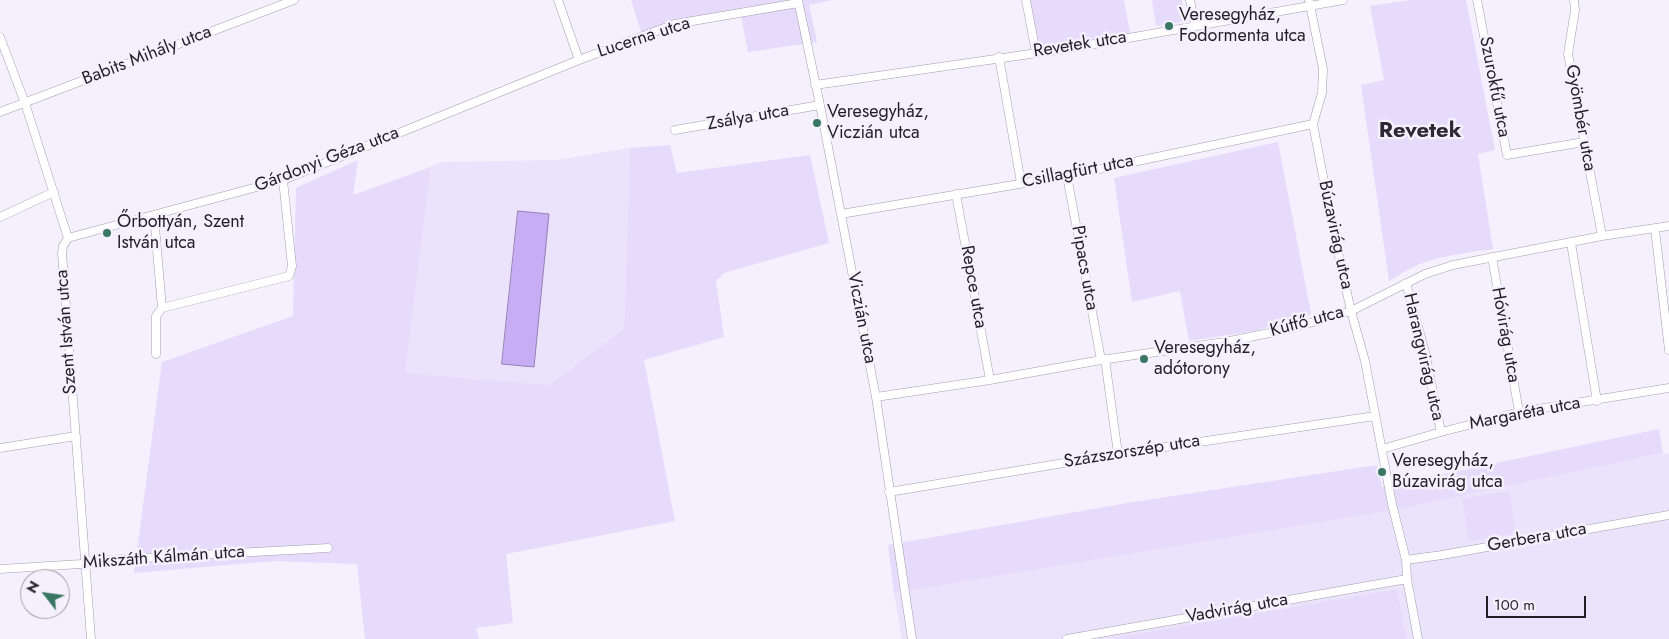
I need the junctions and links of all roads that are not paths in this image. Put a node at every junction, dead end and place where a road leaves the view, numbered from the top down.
1 (558, 0) edge
2 (1026, 0) edge
3 (1190, 0) edge
4 (1344, 0) edge
5 (1477, 0) edge
6 (1574, 0) edge
7 (290, 1) edge
8 (798, 2) edge
9 (1310, 3) edge
10 (1194, 25) junction
11 (0, 36) edge
12 (1036, 52) junction
13 (999, 57) junction
14 (579, 60) junction
15 (815, 84) junction
16 (25, 103) junction
17 (820, 105) junction
18 (0, 112) edge
19 (1313, 124) junction
20 (675, 130) dead end
21 (1584, 142) junction
22 (1067, 176) junction
23 (283, 180) junction
24 (1021, 184) junction
25 (54, 192) junction
26 (956, 194) junction
27 (841, 214) junction
28 (154, 215) junction
29 (0, 217) edge
30 (1669, 226) edge
31 (1655, 229) junction
32 (1602, 236) junction
33 (68, 238) junction
34 (1572, 243) junction
35 (1492, 257) junction
36 (1406, 283) junction
37 (162, 308) junction
38 (1351, 311) junction
39 (1669, 350) edge
40 (156, 354) dead end
41 (1103, 360) junction
42 (990, 380) junction
43 (1669, 388) edge
44 (876, 397) junction
45 (1597, 400) junction
46 (1519, 412) junction
47 (1375, 416) junction
48 (1441, 432) junction
49 (76, 436) junction
50 (0, 448) edge
51 (1382, 449) junction
52 (1118, 454) junction
53 (889, 492) junction
54 (1669, 515) edge
55 (328, 548) dead end
56 (1406, 560) junction
57 (84, 562) junction
58 (0, 569) edge
59 (1407, 579) junction
60 (91, 639) edge
61 (912, 639) edge
62 (1067, 639) edge
63 (1418, 639) edge

1 - 14 street
2 - 12 street
3 - 10 street
4 - 9 street, Revetek utca
5 - 21 street, Szurokfű utca
6 - 21 street, Gyömbér utca
7 - 16 street, Babits Mihály utca
8 - 14 street, Lucerna utca
8 - 15 street, Viczián utca
9 - 10 street, Revetek utca
9 - 19 street, Búzavirág utca
10 - 12 street, Revetek utca
11 - 16 street, Szent István utca
12 - 13 street, Revetek utca
13 - 15 street, Revetek utca
13 - 24 street
14 - 23 street, Gárdonyi Géza utca
15 - 17 street, Viczián utca
16 - 18 street, Babits Mihály utca
16 - 25 street, Szent István utca
17 - 20 street, Zsálya utca
17 - 27 street, Viczián utca
19 - 22 street, Csillagfürt utca
19 - 38 street, Búzavirág utca
21 - 32 street, Gyömbér utca
22 - 24 street, Csillagfürt utca
22 - 41 street, Pipacs utca
23 - 28 street, Gárdonyi Géza utca
23 - 37 street
24 - 26 street, Csillagfürt utca
25 - 29 street
25 - 33 street, Szent István utca
26 - 27 street, Csillagfürt utca
26 - 42 street, Repce utca
27 - 44 street, Viczián utca
28 - 33 street, Gárdonyi Géza utca
28 - 37 street
30 - 31 street, Kútfő utca
31 - 32 street, Kútfő utca
31 - 39 street
32 - 34 street, Kútfő utca
33 - 49 street, Szent István utca
34 - 35 street, Kútfő utca
34 - 45 street
35 - 36 street, Kútfő utca
35 - 46 street, Hóvirág utca
36 - 38 street, Kútfő utca
36 - 48 street, Harangvirág utca
37 - 40 street
38 - 41 street, Kútfő utca
38 - 47 street, Búzavirág utca
41 - 42 street, Kútfő utca
41 - 52 street, Pipacs utca
42 - 44 street, Kútfő utca
43 - 45 street, Margaréta utca
44 - 53 street, Viczián utca
45 - 46 street, Margaréta utca
46 - 48 street, Margaréta utca
47 - 51 street, Búzavirág utca
47 - 52 street, Százszorszép utca
48 - 51 street, Margaréta utca
49 - 50 street
49 - 57 street, Szent István utca
51 - 56 street, Búzavirág utca
52 - 53 street, Százszorszép utca
53 - 61 street, Viczián utca
54 - 56 street, Gerbera utca
55 - 57 street, Mikszáth Kálmán utca
56 - 59 street, Búzavirág utca
57 - 58 street, Mikszáth Kálmán utca
57 - 60 street, Szent István utca
59 - 62 street, Vadvirág utca
59 - 63 street, Búzavirág utca

